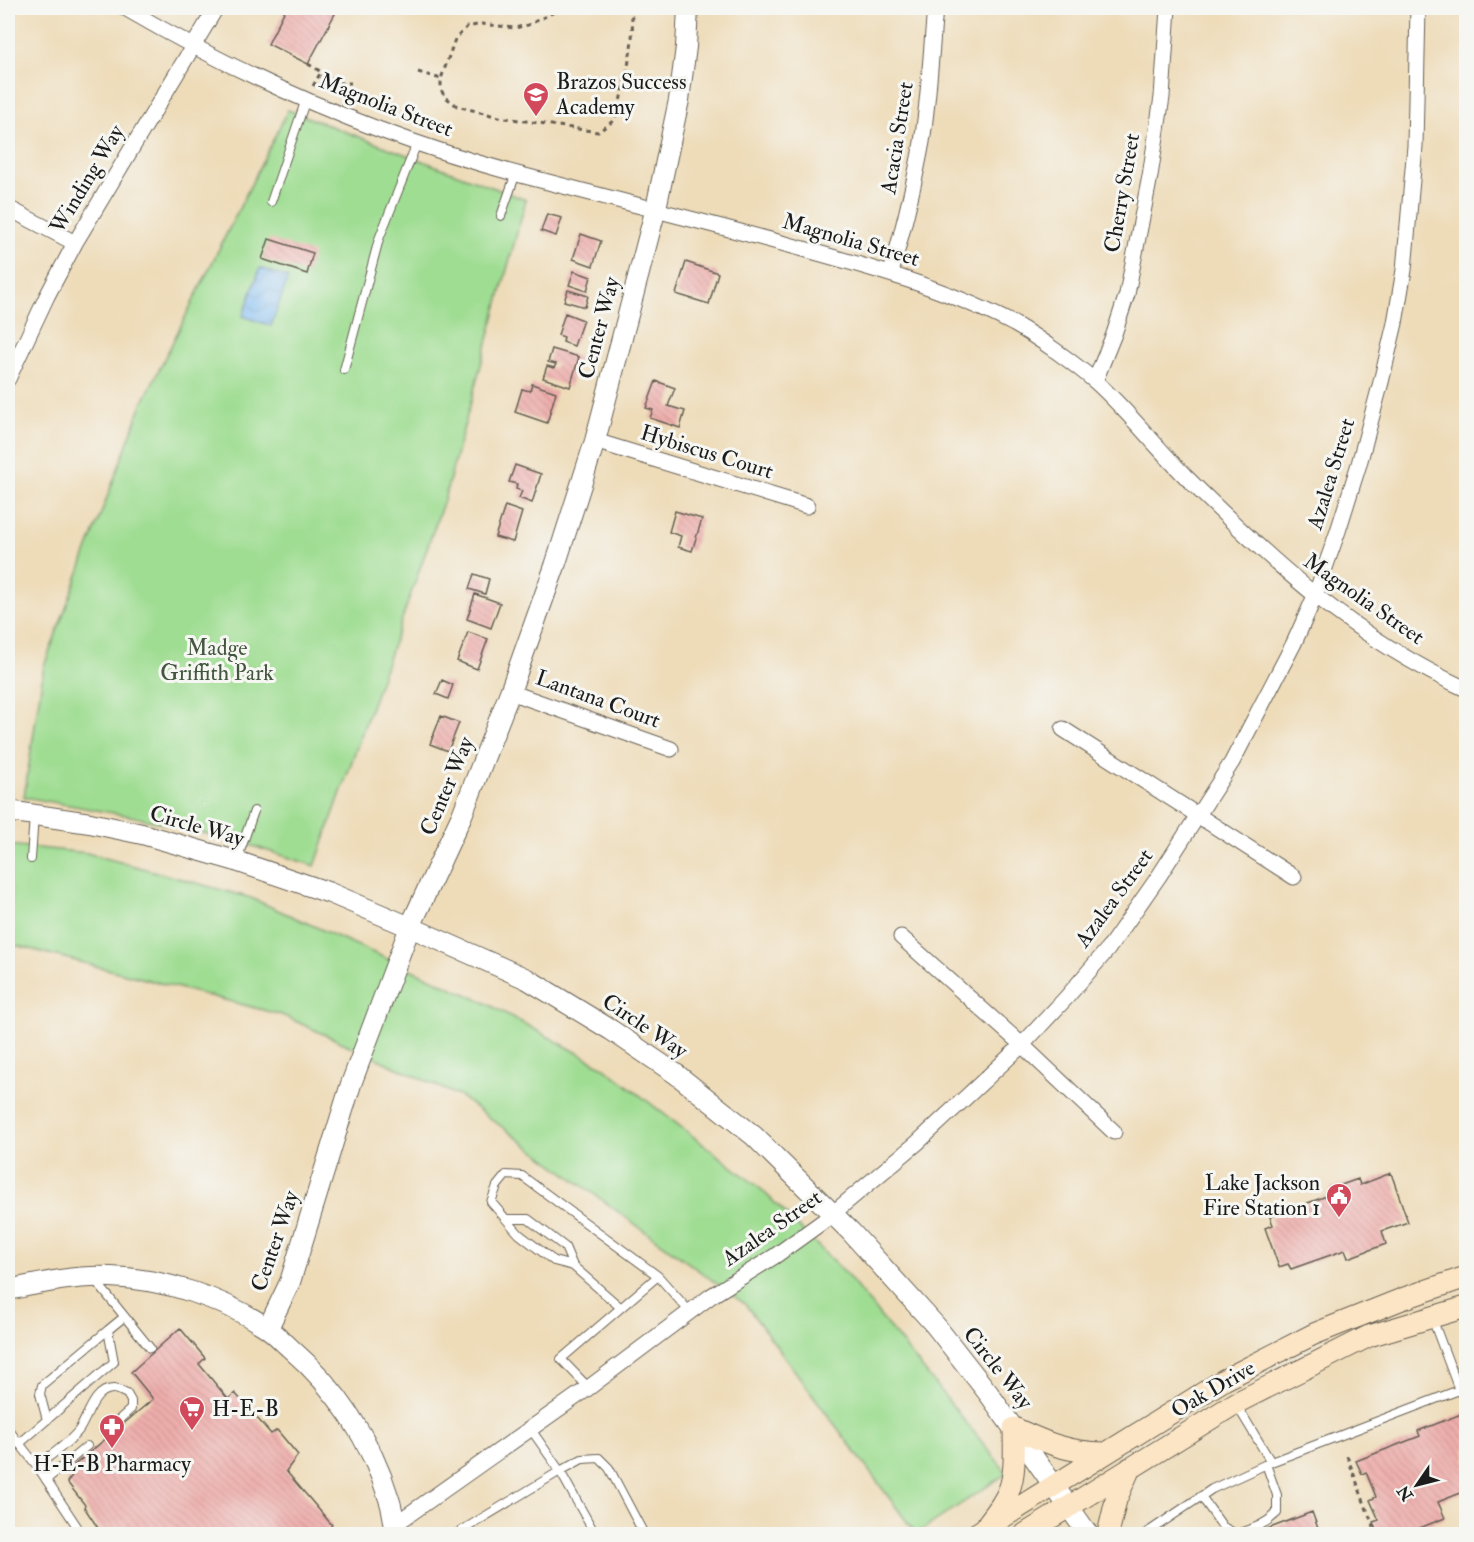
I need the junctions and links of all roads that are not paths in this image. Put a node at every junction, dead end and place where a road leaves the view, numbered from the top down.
1 (125, 8) edge
2 (216, 8) edge
3 (688, 8) edge
4 (935, 8) edge
5 (1168, 8) edge
6 (1418, 8) edge
7 (192, 46) junction
8 (306, 99) junction
9 (417, 143) junction
10 (516, 173) junction
11 (271, 202) dead end
12 (8, 208) edge
13 (656, 208) junction
14 (501, 216) dead end
15 (75, 243) junction
16 (891, 273) junction
17 (344, 370) dead end
18 (8, 379) edge
19 (1095, 381) junction
20 (595, 441) junction
21 (807, 506) dead end
22 (1315, 596) junction
23 (1467, 689) edge
24 (510, 692) junction
25 (1063, 729) dead end
26 (671, 749) dead end
27 (8, 811) edge
28 (254, 811) dead end
29 (34, 814) junction
30 (1200, 815) junction
31 (31, 859) dead end
32 (236, 861) junction
33 (1294, 877) dead end
34 (410, 927) junction
35 (901, 937) dead end
36 (1022, 1045) junction
37 (1114, 1132) dead end
38 (833, 1215) junction
39 (508, 1219) junction
40 (573, 1266) junction
41 (92, 1276) junction
42 (658, 1276) junction
43 (1467, 1277) edge
44 (8, 1290) edge
45 (1424, 1291) junction
46 (620, 1307) junction
47 (1467, 1307) edge
48 (690, 1312) junction
49 (124, 1317) junction
50 (1432, 1317) junction
51 (1340, 1323) junction
52 (268, 1328) junction
53 (108, 1330) junction
54 (1346, 1347) junction
55 (150, 1348) dead end
56 (1224, 1380) junction
57 (1467, 1380) edge
58 (1457, 1384) junction
59 (588, 1387) junction
60 (1236, 1403) junction
61 (47, 1420) junction
62 (530, 1428) junction
63 (1014, 1428) junction
64 (8, 1429) edge
65 (105, 1432) dead end
66 (19, 1444) junction
67 (87, 1446) dead end
68 (1105, 1453) junction
69 (1268, 1463) junction
70 (36, 1467) junction
71 (1130, 1468) junction
72 (560, 1471) junction
73 (45, 1480) junction
74 (1054, 1485) junction
75 (1201, 1496) junction
76 (1069, 1506) junction
77 (395, 1530) edge
78 (979, 1533) edge
79 (82, 1534) edge
80 (456, 1534) edge
81 (595, 1534) edge
82 (644, 1534) edge
83 (1025, 1534) edge
84 (1088, 1534) edge
85 (1108, 1534) edge
86 (1144, 1534) edge

1 - 7 street, Magnolia Street
2 - 7 street, Winding Way
3 - 13 street, Center Way
4 - 16 street, Acacia Street
5 - 19 street, Cherry Street
6 - 22 street, Azalea Street
7 - 8 street, Magnolia Street
7 - 15 street, Winding Way
8 - 9 street, Magnolia Street
8 - 11 lane
9 - 10 street, Magnolia Street
9 - 17 lane
10 - 13 street, Magnolia Street
10 - 14 lane
12 - 15 street
13 - 16 street, Magnolia Street
13 - 20 street, Center Way
15 - 18 street, Winding Way
16 - 19 street, Magnolia Street
19 - 22 street, Magnolia Street
20 - 21 street, Hybiscus Court
20 - 24 street, Center Way
22 - 23 street, Magnolia Street
22 - 30 street, Azalea Street
24 - 26 street, Lantana Court
24 - 34 street, Center Way
25 - 30 street
27 - 29 street, Circle Way
28 - 32 lane
29 - 31 lane
29 - 32 street, Circle Way
30 - 33 street
30 - 36 street, Azalea Street
32 - 34 street, Circle Way
34 - 38 street, Circle Way
34 - 52 street, Center Way
35 - 36 street
36 - 37 street
36 - 38 street, Azalea Street
38 - 48 street, Azalea Street
38 - 63 street, Circle Way
39 - 40 lane
39 - 40 lane
39 - 42 lane
40 - 46 lane
41 - 44 street
41 - 49 lane
41 - 52 street
42 - 46 lane
42 - 48 lane
43 - 45 main road, Oak Drive
45 - 50 main road
45 - 51 main road, Oak Drive
46 - 59 lane
47 - 50 main road, Oak Drive
48 - 59 street, Azalea Street
49 - 53 lane
49 - 55 lane
50 - 54 main road, Oak Drive
50 - 58 lane
51 - 54 main road
51 - 56 main road, Oak Drive
52 - 77 street, Center Way
53 - 61 lane
53 - 61 lane
54 - 60 main road, Oak Drive
56 - 60 main road
56 - 68 main road, Oak Drive
57 - 58 lane
58 - 69 lane
59 - 62 street, Azalea Street
60 - 69 lane
60 - 71 main road, Oak Drive
61 - 66 lane
62 - 72 lane
62 - 77 street, Azalea Street
63 - 68 main road
63 - 74 street, Circle Way
63 - 78 main road
64 - 66 lane
65 - 70 lane
66 - 70 lane
67 - 73 lane
68 - 74 main road, Oak Drive
69 - 75 lane
69 - 75 lane
70 - 73 lane
71 - 76 main road, Oak Drive
71 - 85 main road
72 - 80 lane
72 - 81 lane
72 - 82 lane
73 - 79 lane
74 - 76 street, Circle Way
74 - 78 main road, Oak Drive
75 - 86 lane
76 - 83 main road, Oak Drive
76 - 84 street, Circle Way

